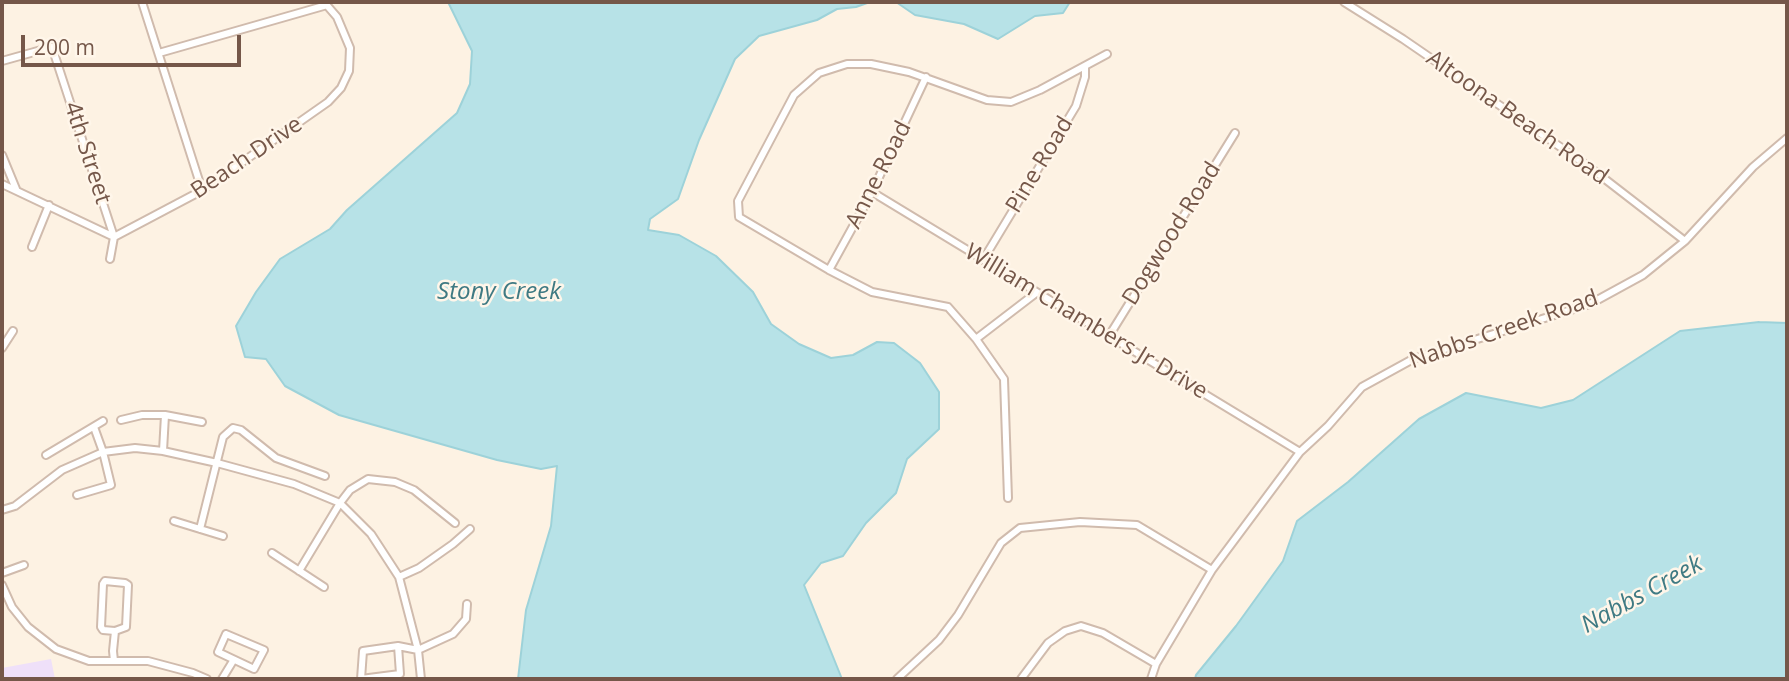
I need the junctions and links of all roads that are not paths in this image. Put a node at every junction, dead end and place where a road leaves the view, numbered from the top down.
1 (142, 2) edge
2 (1343, 2) edge
3 (325, 4) edge
4 (159, 53) junction
5 (1107, 54) dead end
6 (2, 61) edge
7 (1085, 66) junction
8 (926, 77) junction
9 (1234, 133) dead end
10 (1787, 138) edge
11 (2, 155) edge
12 (2, 184) edge
13 (16, 189) junction
14 (202, 190) junction
15 (872, 192) junction
16 (49, 205) junction
17 (114, 237) junction
18 (1685, 241) junction
19 (32, 247) dead end
20 (110, 259) dead end
21 (983, 260) junction
22 (828, 270) junction
23 (1036, 293) junction
24 (13, 331) dead end
25 (1109, 336) junction
26 (976, 339) junction
27 (2, 348) edge
28 (164, 415) junction
29 (121, 420) dead end
30 (103, 421) dead end
31 (202, 422) dead end
32 (94, 427) junction
33 (163, 451) junction
34 (103, 452) junction
35 (1300, 452) junction
36 (46, 456) dead end
37 (217, 463) junction
38 (325, 476) dead end
39 (77, 495) dead end
40 (1008, 498) dead end
41 (340, 503) junction
42 (2, 510) edge
43 (174, 521) dead end
44 (455, 523) dead end
45 (470, 528) dead end
46 (201, 529) junction
47 (223, 536) dead end
48 (272, 553) dead end
49 (24, 565) dead end
50 (1212, 570) junction
51 (299, 571) junction
52 (2, 573) edge
53 (399, 577) junction
54 (2, 585) edge
55 (324, 587) dead end
56 (467, 604) dead end
57 (115, 631) junction
58 (398, 646) junction
59 (418, 650) junction
60 (114, 661) junction
61 (233, 661) junction
62 (1156, 664) junction
63 (207, 679) edge
64 (222, 679) edge
65 (421, 679) edge
66 (897, 679) edge
67 (1021, 679) edge
68 (1151, 679) edge

1 - 4 street
2 - 18 street, Altoona Beach Road
3 - 4 street
3 - 14 street, Beach Drive
4 - 14 street
5 - 7 street
6 - 17 street, 4th Street
7 - 8 street
7 - 21 street, Pine Road
8 - 15 street, Anne Road
8 - 22 street
9 - 25 street, Dogwood Road
10 - 18 street, Nabbs Creek Road
11 - 13 street
12 - 13 street
13 - 16 street
14 - 17 street, Beach Drive
15 - 21 street, William Chambers Jr Drive
15 - 22 street, Anne Road
16 - 17 street
16 - 19 street
17 - 20 street, 4th Street
18 - 35 street, Nabbs Creek Road
21 - 23 street, William Chambers Jr Drive
22 - 26 street
23 - 25 street, William Chambers Jr Drive
23 - 26 street
24 - 27 street
25 - 35 street, William Chambers Jr Drive
26 - 40 street
28 - 29 street
28 - 31 street
28 - 33 street
30 - 32 street
32 - 34 street
32 - 36 street
33 - 34 street
33 - 37 street
34 - 39 street
34 - 42 street
35 - 50 street, Nabbs Creek Road
37 - 38 street
37 - 41 street
37 - 46 street
41 - 44 street
41 - 51 street
41 - 53 street
43 - 46 street
45 - 53 street
46 - 47 street
48 - 51 street
49 - 52 street
50 - 62 street, Nabbs Creek Road
50 - 66 street
51 - 55 street
53 - 59 street
54 - 60 street
56 - 59 street
57 - 57 street
57 - 60 street
58 - 58 street
58 - 59 street
59 - 65 street
60 - 63 street
61 - 61 street
61 - 64 street
62 - 67 street
62 - 68 street, Nabbs Creek Road

